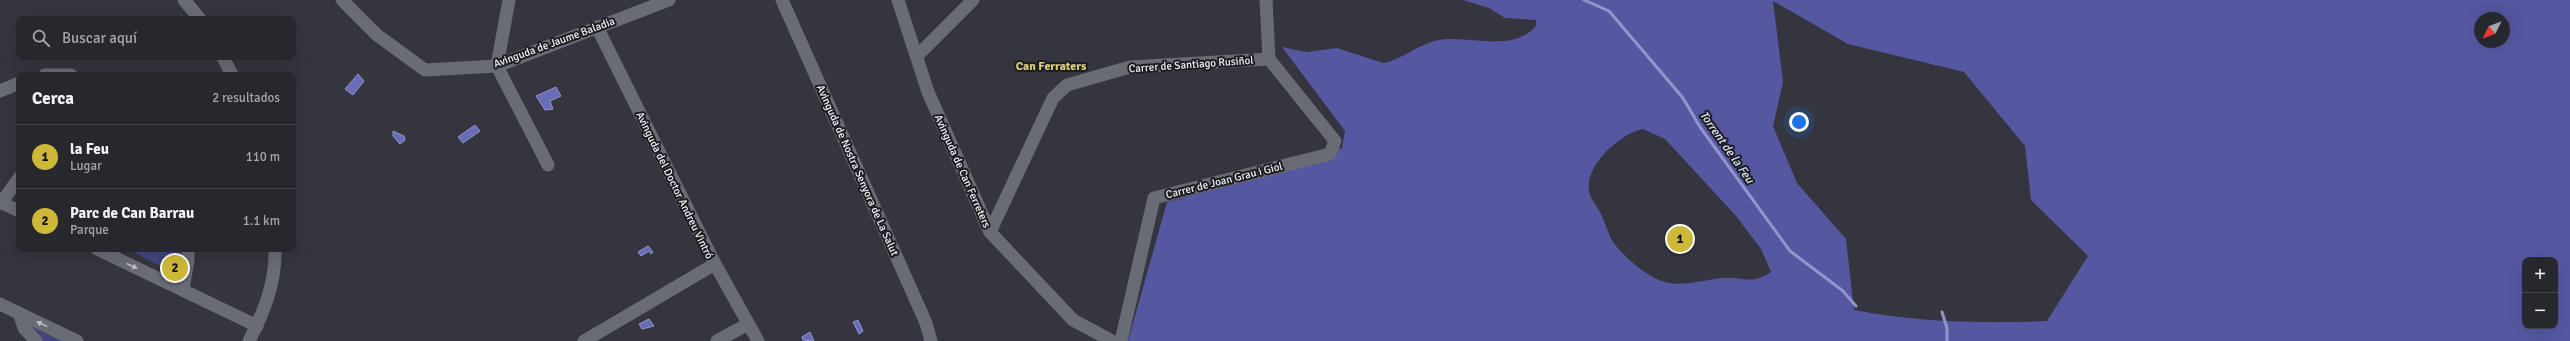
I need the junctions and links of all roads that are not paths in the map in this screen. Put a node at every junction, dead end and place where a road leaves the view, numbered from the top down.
1 (184, 0) edge
2 (342, 0) edge
3 (509, 0) edge
4 (669, 0) edge
5 (782, 0) edge
6 (898, 0) edge
7 (973, 0) edge
8 (1266, 0) edge
9 (197, 16) edge
10 (598, 27) junction
11 (917, 56) junction
12 (1269, 59) junction
13 (224, 60) edge
14 (497, 66) junction
15 (230, 72) edge
16 (16, 84) edge
17 (0, 91) edge
18 (548, 165) dead end
19 (16, 182) edge
20 (1, 203) edge
21 (16, 210) edge
22 (990, 232) junction
23 (103, 252) edge
24 (188, 252) edge
25 (275, 252) edge
26 (715, 264) junction
27 (182, 289) junction
28 (0, 304) edge
29 (19, 313) junction
30 (926, 323) junction
31 (748, 324) junction
32 (257, 326) junction
33 (36, 341) edge
34 (77, 341) edge
35 (249, 341) edge
36 (584, 341) edge
37 (716, 341) edge
38 (758, 341) edge
39 (920, 341) edge
40 (931, 341) edge
41 (1112, 341) edge
42 (1121, 341) edge

1 - 9 street
2 - 14 street, Avinguda de Jaume Baladia
3 - 14 street
4 - 10 street, Avinguda de Jaume Baladia
5 - 30 street, Avinguda de Nostra Senyora de La Salut
6 - 11 street, Avinguda de Can Ferreters
7 - 11 street
8 - 12 street
10 - 14 street, Avinguda de Jaume Baladia
10 - 26 street, Avinguda del Doctor Andreu Vintró
11 - 22 street, Avinguda de Can Ferreters
12 - 22 street, Carrer de Santiago Rusiñol
12 - 42 street, Carrer de Joan Grau i Giol
13 - 15 street
14 - 18 street
16 - 17 street
19 - 20 street
20 - 21 street
22 - 41 street, Avinguda de Can Ferreters
23 -> 27 street
24 - 27 street
25 - 32 street
26 - 31 street, Avinguda del Doctor Andreu Vintró
26 - 36 street
27 - 32 street
28 - 29 street
29 - 33 street
34 -> 29 street
30 - 39 street
30 - 40 street, Avinguda de Nostra Senyora de La Salut
31 - 37 street
31 - 38 street, Avinguda del Doctor Andreu Vintró
32 - 35 street

